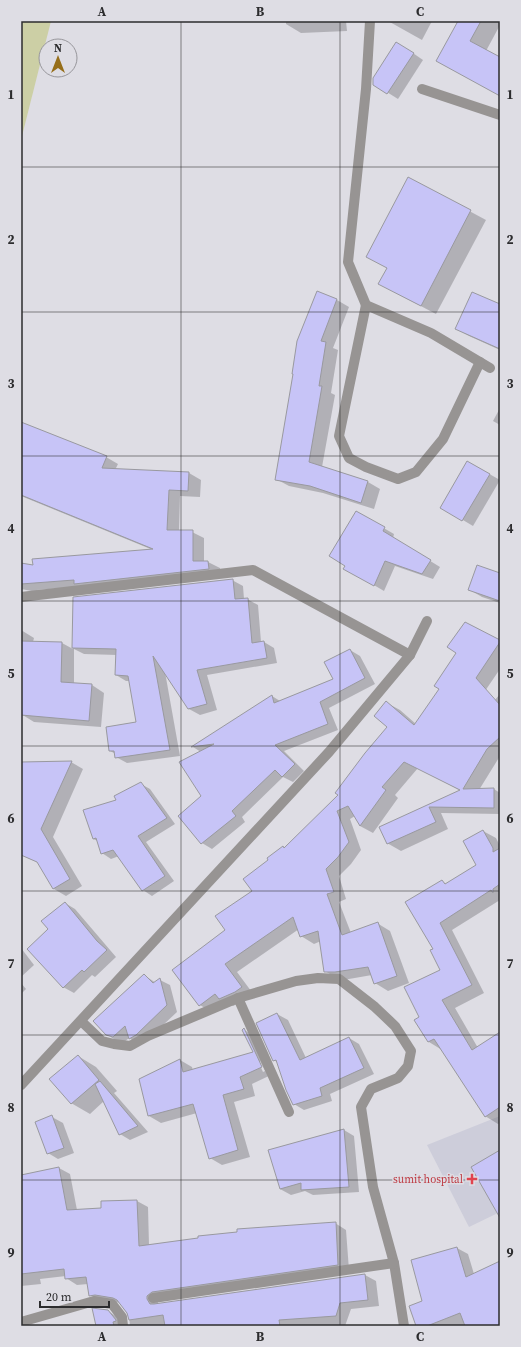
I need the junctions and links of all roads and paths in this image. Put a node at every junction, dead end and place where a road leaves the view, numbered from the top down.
1 (370, 21) edge
2 (422, 89) dead end
3 (500, 114) edge
4 (366, 305) junction
5 (480, 362) junction
6 (490, 368) dead end
7 (21, 596) edge
8 (427, 621) dead end
9 (410, 655) junction
10 (238, 998) junction
11 (81, 1021) junction
12 (21, 1085) edge
13 (289, 1112) dead end
14 (394, 1263) junction
15 (154, 1298) dead end
16 (21, 1322) edge
17 (123, 1326) edge
18 (404, 1326) edge

1 - 4 street
2 - 3 street
4 - 5 street
4 - 5 street
5 - 6 street
7 - 9 street
8 - 9 street
9 - 11 street
10 - 11 street
10 - 13 street
10 - 14 street
11 - 12 street
14 - 15 street
14 - 18 street
16 - 17 street

